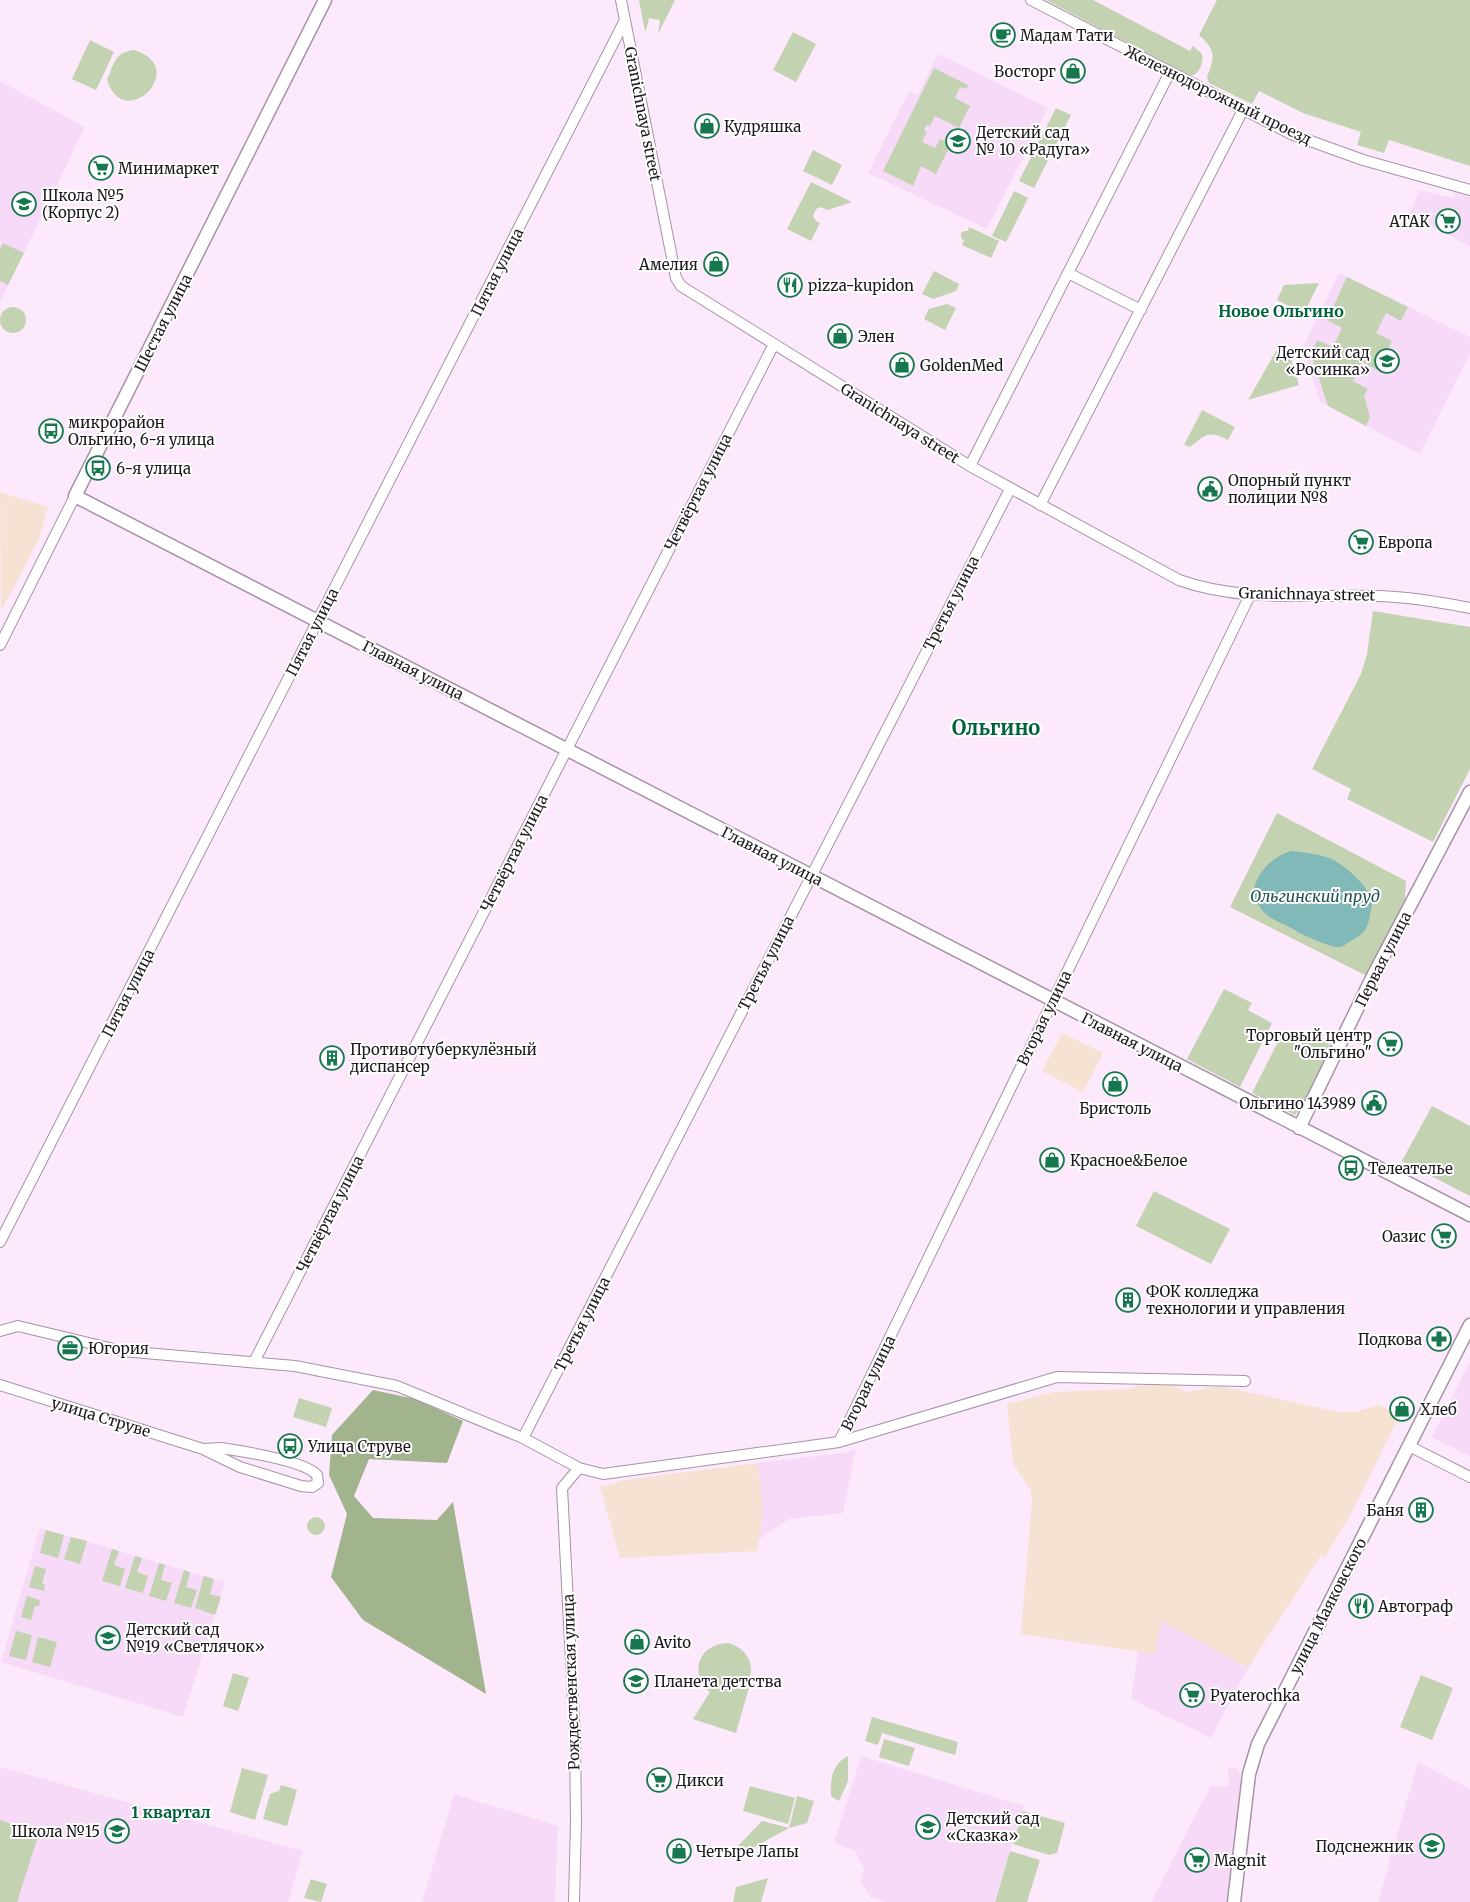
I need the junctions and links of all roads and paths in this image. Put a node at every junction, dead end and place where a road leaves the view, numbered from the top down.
1 (325, 0) edge
2 (621, 0) edge
3 (1031, 0) edge
4 (624, 22) junction
5 (1170, 72) junction
6 (1243, 110) junction
7 (1470, 190) edge
8 (1068, 273) junction
9 (1141, 310) junction
10 (774, 344) junction
11 (970, 466) junction
12 (1010, 489) junction
13 (76, 496) junction
14 (1040, 505) junction
15 (1250, 595) junction
16 (1470, 608) edge
17 (318, 621) junction
18 (0, 645) edge
19 (567, 750) junction
20 (1470, 792) edge
21 (811, 876) junction
22 (1053, 1001) junction
23 (1299, 1128) junction
24 (1470, 1215) edge
25 (0, 1242) edge
26 (1470, 1325) edge
27 (0, 1331) edge
28 (254, 1362) junction
29 (1245, 1381) dead end
30 (0, 1385) edge
31 (523, 1438) junction
32 (839, 1442) junction
33 (1409, 1446) junction
34 (203, 1449) junction
35 (579, 1468) junction
36 (1470, 1478) edge
37 (574, 1902) edge
38 (1234, 1902) edge

1 - 13 street, Шестая улица
2 - 4 street, Granichnaya street
3 - 5 street, Железнодорожный проезд
4 - 10 street, Granichnaya street
4 - 17 street, Пятая улица
5 - 6 street, Железнодорожный проезд
5 - 8 street
6 - 7 street, Железнодорожный проезд
6 - 9 street
8 - 9 street
8 - 11 street
9 - 14 street
10 - 11 street, Granichnaya street
10 - 19 street, Четвёртая улица
11 - 12 street, Granichnaya street
12 - 14 street, Granichnaya street
12 - 21 street, Третья улица
13 - 17 street, Главная улица
13 - 18 street, Шестая улица
14 - 15 street, Granichnaya street
15 - 16 street, Granichnaya street
15 - 22 street, Вторая улица
17 - 19 street, Главная улица
17 - 25 street, Пятая улица
19 - 21 street, Главная улица
19 - 28 street, Четвёртая улица
20 - 23 street, Первая улица
21 - 22 street, Главная улица
21 - 31 street, Третья улица
22 - 23 street, Главная улица
22 - 32 street, Вторая улица
23 - 24 street, Главная улица
26 - 33 street, улица Маяковского
27 - 28 street
28 - 31 street
29 - 32 street
30 - 34 street, улица Струве
31 - 35 street
32 - 35 street
33 - 36 street
33 - 38 street, улица Маяковского
34 - 34 street, улица Струве
35 - 37 street, Рождественская улица

